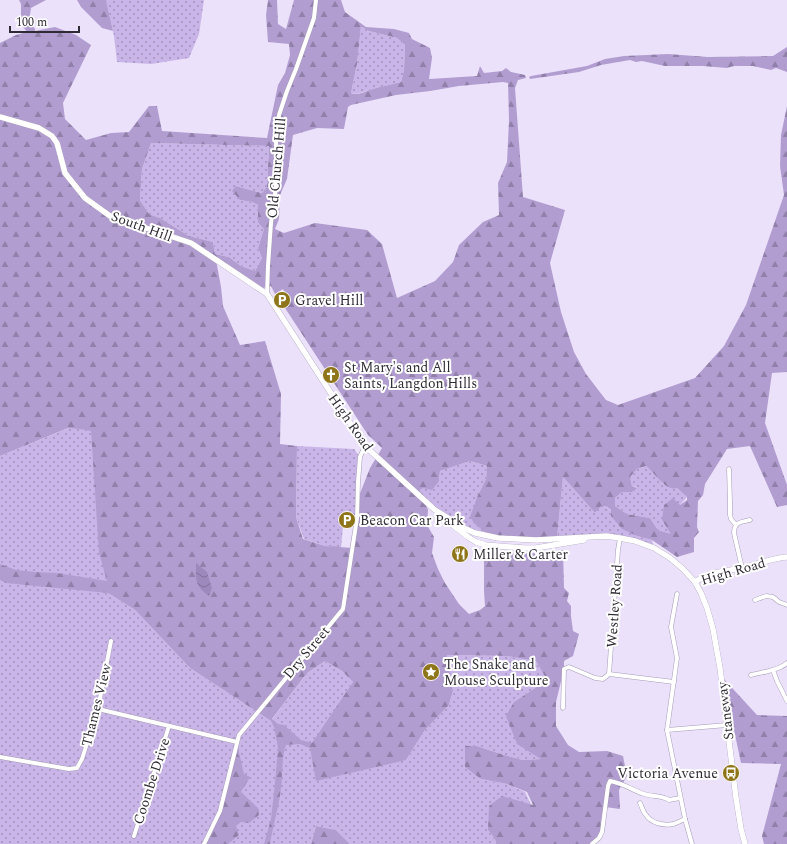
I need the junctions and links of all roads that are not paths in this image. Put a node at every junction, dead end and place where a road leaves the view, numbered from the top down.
1 (316, 0) edge
2 (0, 117) edge
3 (267, 294) junction
4 (365, 446) junction
5 (729, 469) dead end
6 (440, 514) junction
7 (750, 520) dead end
8 (736, 525) junction
9 (620, 538) junction
10 (787, 557) edge
11 (742, 568) junction
12 (695, 582) junction
13 (677, 594) dead end
14 (755, 600) dead end
15 (787, 604) edge
16 (111, 641) dead end
17 (787, 663) edge
18 (773, 670) junction
19 (609, 674) junction
20 (751, 675) dead end
21 (674, 682) junction
22 (787, 700) edge
23 (563, 708) dead end
24 (98, 709) junction
25 (727, 725) junction
26 (169, 726) junction
27 (667, 730) junction
28 (237, 742) junction
29 (0, 757) edge
30 (680, 798) junction
31 (640, 803) dead end
32 (685, 819) junction
33 (134, 836) dead end
34 (204, 844) edge
35 (592, 844) edge
36 (692, 844) edge
37 (745, 844) edge

1 - 3 street, Old Church Hill
2 - 3 main road, South Hill
3 - 4 main road, High Road
4 - 6 main road, High Road
4 - 28 street, Dry Street
5 - 8 street
6 - 9 main road, High Road
6 - 9 main road, High Road
7 - 8 street
8 - 11 street
9 - 12 main road, High Road
9 - 19 street, Westley Road
10 - 11 main road, High Road
11 - 12 main road, High Road
12 - 25 main road, Staneway
13 - 21 street
14 - 15 street
16 - 24 street, Thames View
17 - 18 street
18 - 20 street
18 - 22 street
19 - 21 street
19 - 23 street
21 - 27 street
24 - 26 street
24 - 29 street, Thames View
25 - 27 street
25 - 37 main road, Staneway
26 - 28 street
26 - 33 street, Coombe Drive
27 - 30 street
28 - 34 street, Dry Street
30 - 32 street
30 - 35 street
31 - 32 street
32 - 36 street

